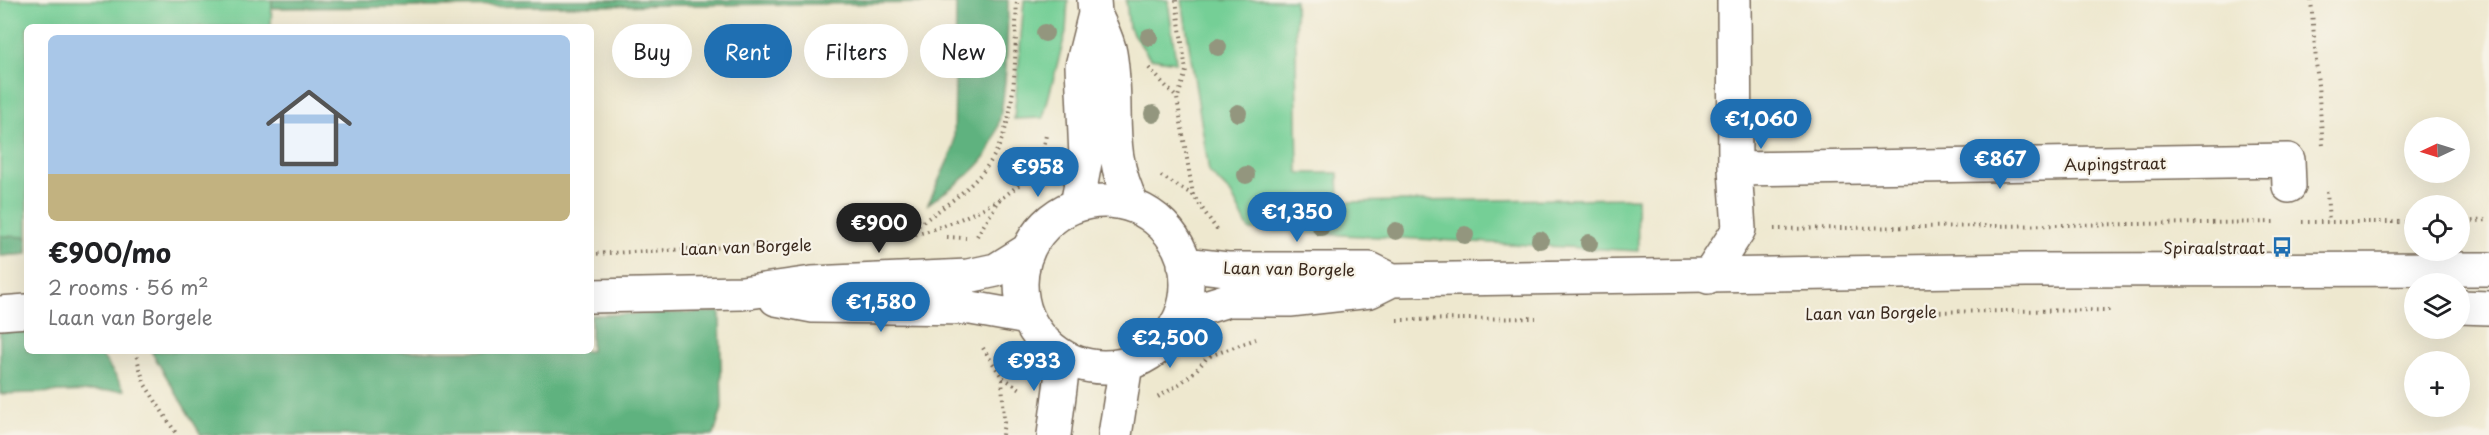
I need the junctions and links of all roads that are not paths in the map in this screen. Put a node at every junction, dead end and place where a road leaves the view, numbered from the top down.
1 (1734, 0) edge
2 (1095, 7) edge
3 (1735, 169) junction
4 (2289, 186) dead end
5 (1077, 205) junction
6 (1133, 206) junction
7 (1028, 250) junction
8 (2489, 260) edge
9 (1184, 264) junction
10 (2489, 269) edge
11 (2459, 273) edge
12 (2468, 273) edge
13 (2404, 275) edge
14 (1708, 277) junction
15 (1392, 280) junction
16 (742, 292) junction
17 (594, 296) edge
18 (2470, 307) edge
19 (2489, 308) edge
20 (24, 311) edge
21 (0, 313) edge
22 (1028, 318) junction
23 (1176, 325) junction
24 (1064, 357) junction
25 (1126, 364) junction
26 (1054, 435) edge
27 (1115, 435) edge

1 - 3 street
2 - 5 street
2 - 6 street
3 - 4 street, Aupingstraat
3 - 14 street
5 - 6 street
5 - 7 street
6 - 9 street
7 - 16 street
7 - 22 street
8 - 11 street, Laan van Borgele
9 - 15 street, Laan van Borgele
9 - 23 street
10 - 12 street, Laan van Borgele
13 - 14 street, Laan van Borgele
14 - 15 street, Laan van Borgele
15 - 23 street, Laan van Borgele
16 - 17 street
16 - 22 street
18 - 19 street
20 - 21 street
22 - 24 street
23 - 25 street
24 - 25 street
24 - 26 street
25 - 27 street

